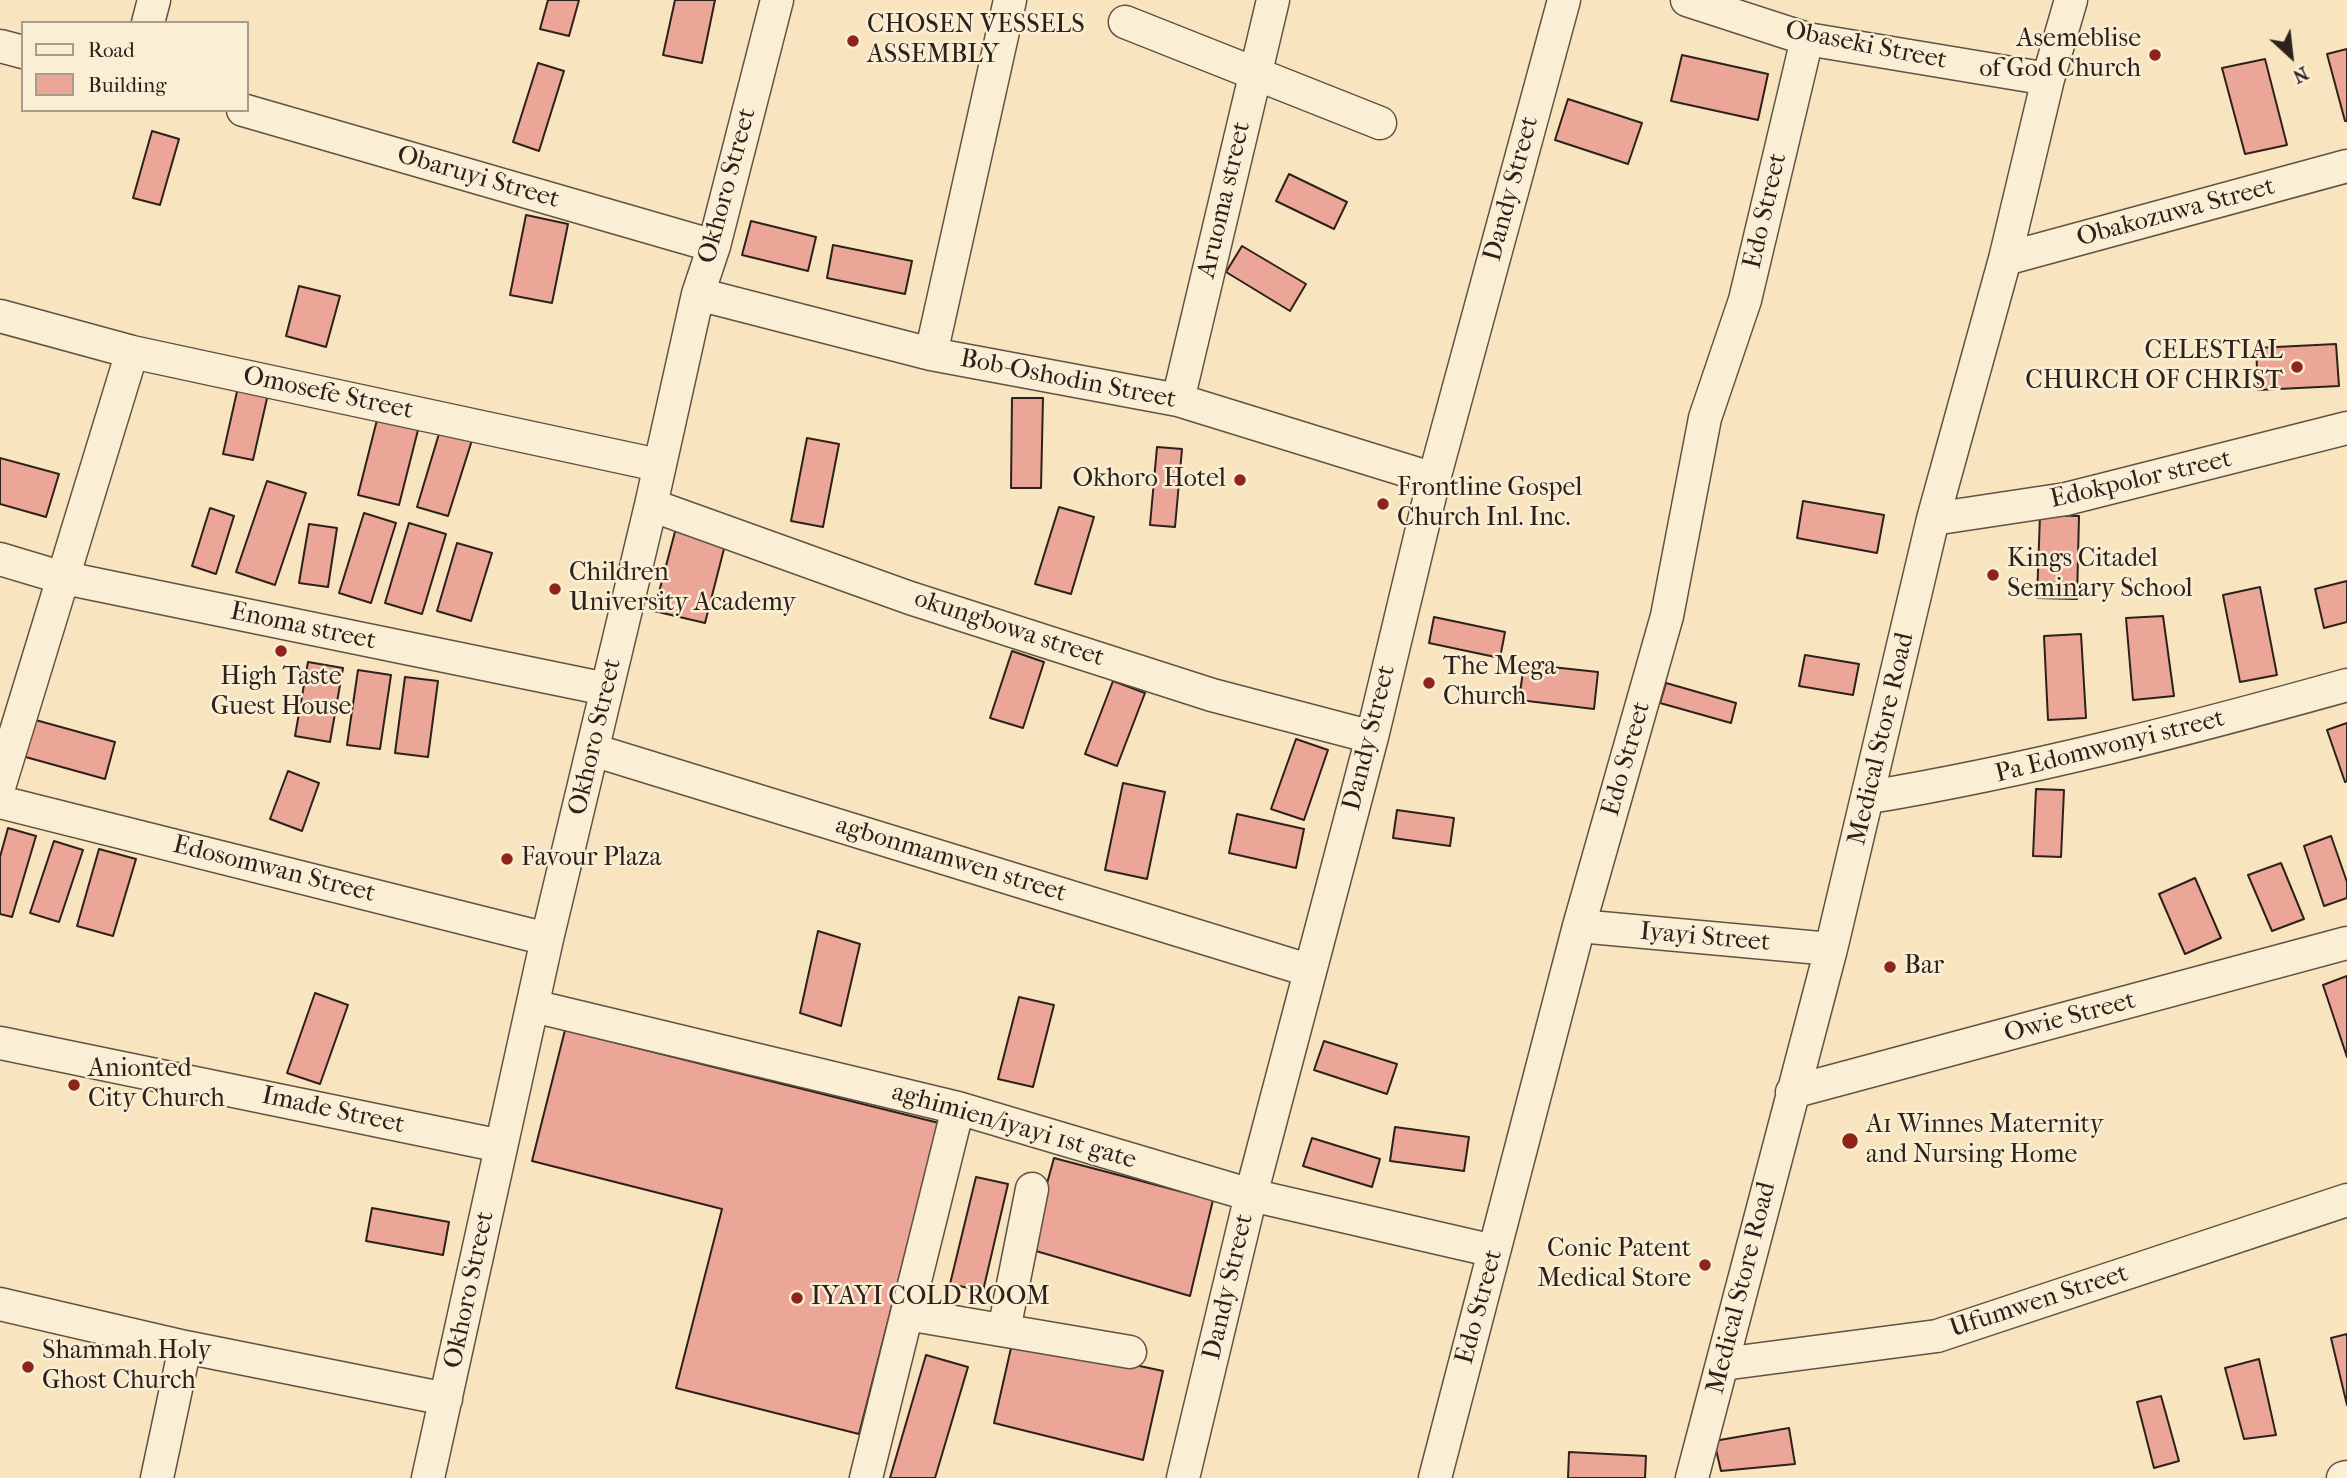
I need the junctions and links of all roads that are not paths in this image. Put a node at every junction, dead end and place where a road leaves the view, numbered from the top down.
1 (153, 0) edge
2 (777, 0) edge
3 (1010, 0) edge
4 (1273, 0) edge
5 (1564, 0) edge
6 (1687, 0) edge
7 (2071, 0) edge
8 (148, 21) edge
9 (1125, 22) dead end
10 (1807, 39) junction
11 (0, 46) edge
12 (21, 51) edge
13 (1255, 73) junction
14 (2048, 79) junction
15 (248, 111) edge
16 (1380, 122) dead end
17 (2347, 166) edge
18 (714, 246) junction
19 (2005, 259) junction
20 (698, 294) junction
21 (0, 316) edge
22 (132, 352) junction
23 (931, 354) junction
24 (1178, 400) junction
25 (2347, 428) edge
26 (658, 465) junction
27 (1434, 479) junction
28 (651, 505) junction
29 (1933, 519) junction
30 (0, 559) edge
31 (60, 577) junction
32 (2347, 685) edge
33 (606, 689) junction
34 (1372, 737) junction
35 (593, 750) junction
36 (0, 784) edge
37 (1870, 797) junction
38 (0, 802) edge
39 (1579, 926) junction
40 (547, 939) junction
41 (2347, 943) edge
42 (1831, 949) junction
43 (1308, 970) junction
44 (533, 1006) junction
45 (0, 1043) edge
46 (1792, 1092) junction
47 (958, 1108) junction
48 (501, 1146) junction
49 (1032, 1189) dead end
50 (1251, 1195) junction
51 (2347, 1200) edge
52 (1494, 1251) junction
53 (0, 1304) edge
54 (907, 1314) junction
55 (1004, 1330) junction
56 (185, 1347) junction
57 (1130, 1352) dead end
58 (1723, 1364) junction
59 (446, 1399) junction
60 (157, 1478) edge
61 (428, 1478) edge
62 (866, 1478) edge
63 (1183, 1478) edge
64 (1436, 1478) edge
65 (1692, 1478) edge

1 - 8 street
2 - 18 street, Okhoro Street
3 - 23 street
4 - 13 street, Aruoma street
5 - 27 street, Dandy Street
6 - 10 street, Obaseki Street
7 - 14 street, Medical Store Road
9 - 13 street
10 - 14 street, Obaseki Street
10 - 39 street, Edo Street
11 - 12 street
13 - 16 street
13 - 24 street, Aruoma street
14 - 19 street, Medical Store Road
15 - 18 street, Obaruyi Street
17 - 19 street, Obakozuwa Street
18 - 20 street, Okhoro Street
19 - 29 street, Medical Store Road
20 - 23 street, Bob-Oshodin Street
20 - 26 street, Okhoro Street
21 - 22 street, Omosefe Street
22 - 26 street, Omosefe Street
22 - 31 street
23 - 24 street, Bob-Oshodin Street
24 - 27 street, Bob-Oshodin Street
25 - 29 street, Edokpolor street
26 - 28 street, Okhoro Street
27 - 34 street, Dandy Street
28 - 33 street, Okhoro Street
28 - 34 street, okungbowa street
29 - 37 street, Medical Store Road
30 - 31 street, Enoma street
31 - 33 street, Enoma street
31 - 36 street
32 - 37 street, Pa Edomwonyi street
33 - 35 street, Okhoro Street
34 - 43 street, Dandy Street
35 - 40 street, Okhoro Street
35 - 43 street, agbonmamwen street
37 - 42 street, Medical Store Road
38 - 40 street, Edosomwan Street
39 - 42 street, Iyayi Street
39 - 52 street, Edo Street
40 - 44 street, Okhoro Street
41 - 46 street, Owie Street
42 - 46 street, Medical Store Road
43 - 50 street, Dandy Street
44 - 47 street, aghimien/iyayi 1st gate
44 - 48 street, Okhoro Street
45 - 48 street, Imade Street
46 - 58 street, Medical Store Road
47 - 50 street, aghimien/iyayi 1st gate
47 - 54 street
48 - 59 street, Okhoro Street
49 - 55 street
50 - 52 street, aghimien/iyayi 1st gate
50 - 63 street, Dandy Street
51 - 58 street, Ufumwen Street
52 - 64 street, Edo Street
53 - 56 street
54 - 55 street
54 - 62 street
55 - 57 street
56 - 59 street
56 - 60 street
58 - 65 street, Medical Store Road
59 - 61 street, Okhoro Street

